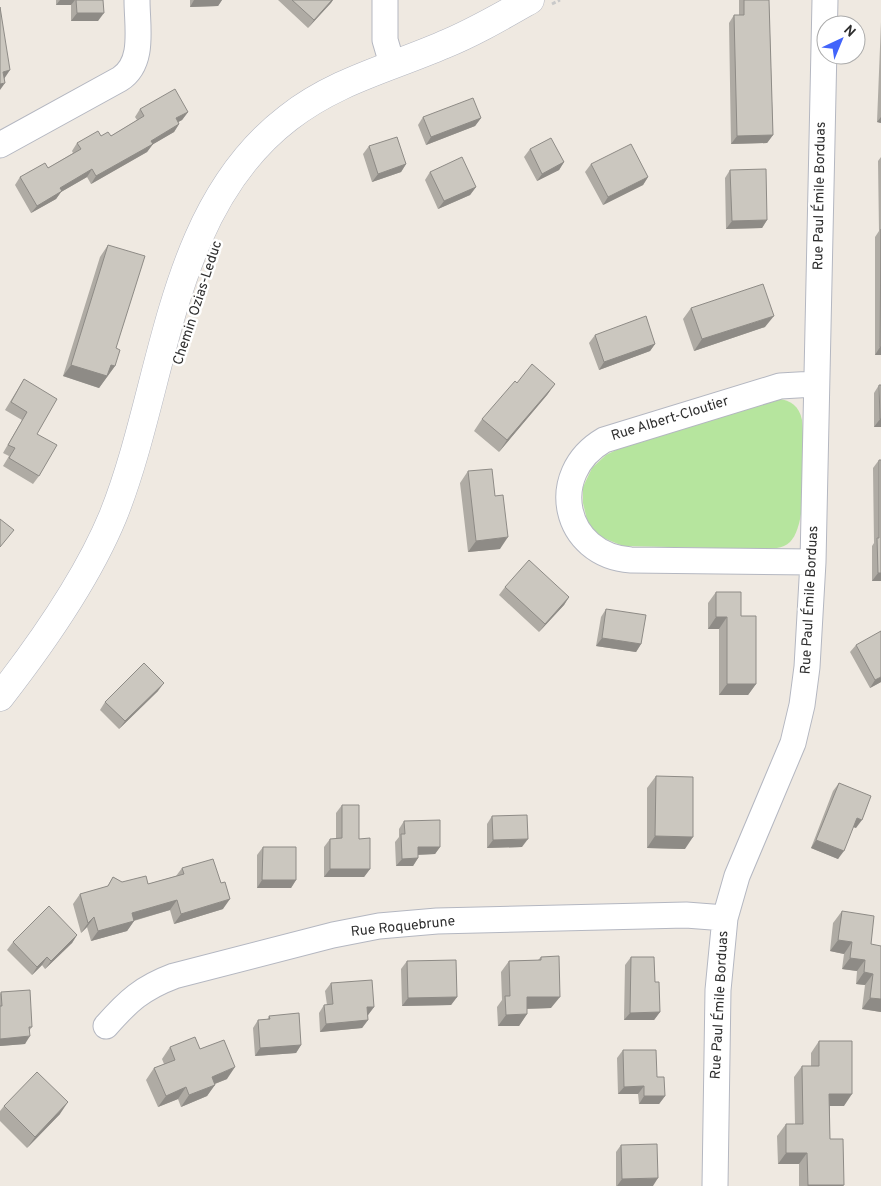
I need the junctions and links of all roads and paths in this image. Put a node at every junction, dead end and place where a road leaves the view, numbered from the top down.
1 (137, 0) edge
2 (385, 0) edge
3 (560, 0) edge
4 (825, 0) edge
5 (538, 4) edge
6 (392, 64) junction
7 (0, 146) edge
8 (815, 384) junction
9 (813, 562) junction
10 (0, 697) edge
11 (724, 918) junction
12 (106, 1026) dead end
13 (715, 1186) edge

1 - 7 street
2 - 6 street
3 - 5 path
4 - 8 street, Rue Paul Émile Borduas
5 - 6 street, Chemin Ozias-Leduc
6 - 10 street, Chemin Ozias-Leduc
8 - 9 street, Rue Paul Émile Borduas
8 - 9 street, Rue Albert-Cloutier
9 - 11 street, Rue Paul Émile Borduas
11 - 12 street, Rue Roquebrune
11 - 13 street, Rue Paul Émile Borduas

